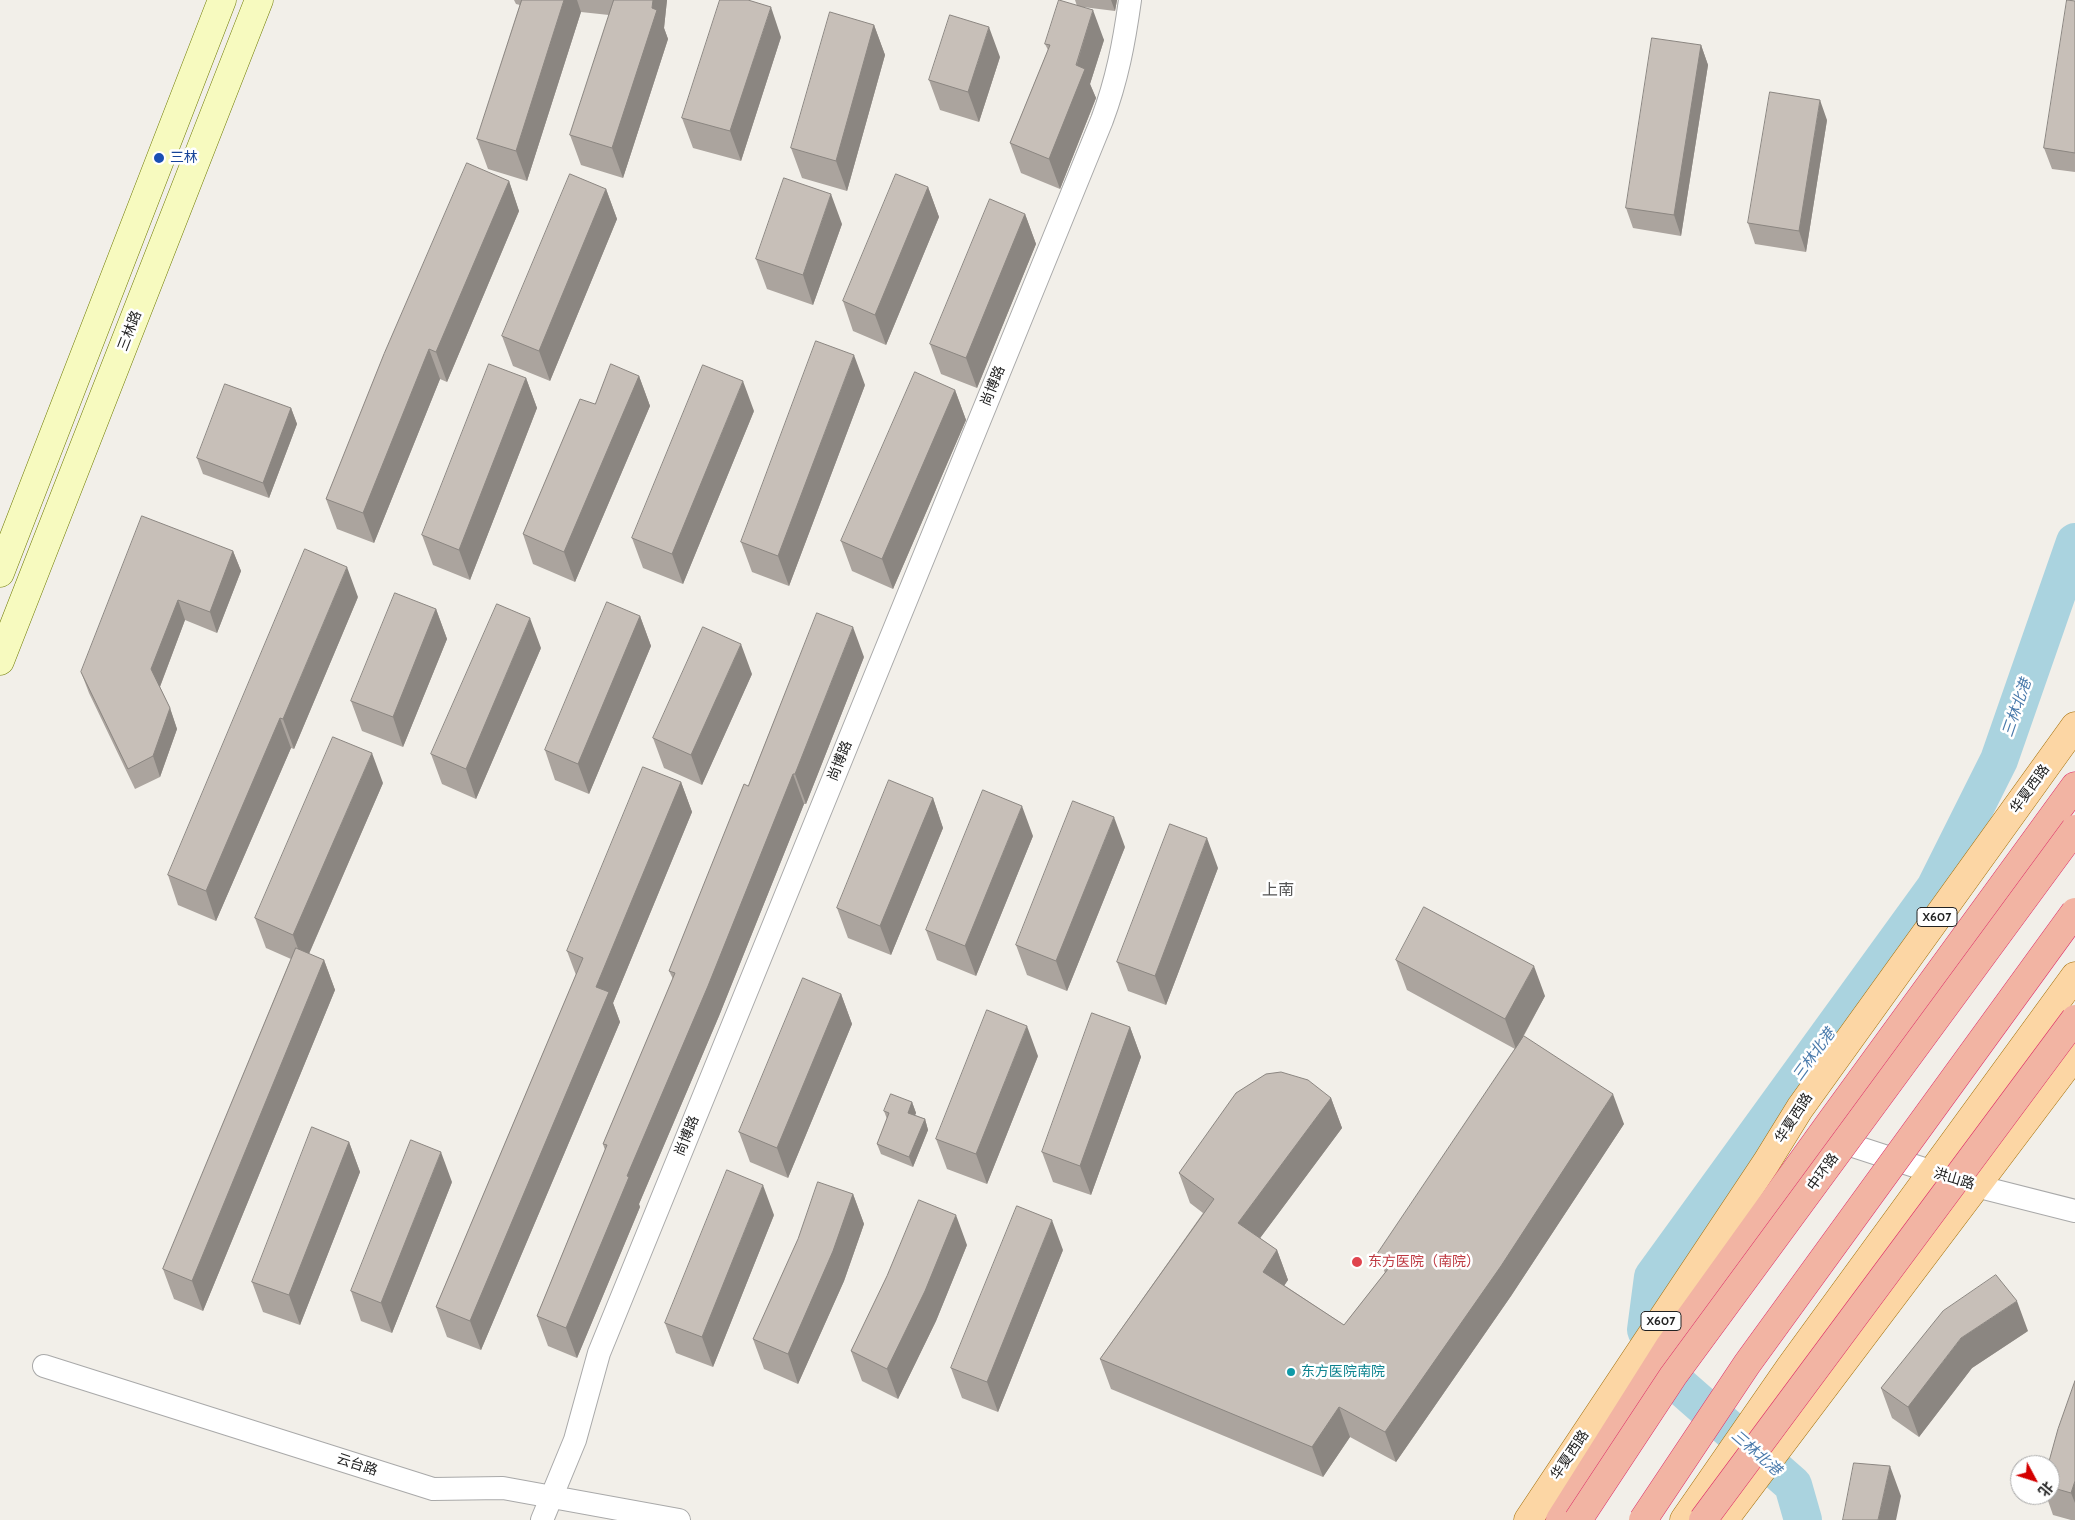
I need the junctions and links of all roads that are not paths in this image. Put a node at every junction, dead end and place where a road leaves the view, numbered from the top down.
1 (222, 0) edge
2 (259, 0) edge
3 (1130, 0) edge
4 (0, 573) edge
5 (0, 662) edge
6 (2075, 726) edge
7 (2075, 786) edge
8 (2075, 813) edge
9 (2075, 829) edge
10 (2075, 912) edge
11 (2075, 976) edge
12 (2075, 1019) edge
13 (2075, 1055) edge
14 (1835, 1140) junction
15 (1930, 1172) junction
16 (1976, 1186) junction
17 (2075, 1211) edge
18 (44, 1366) dead end
19 (551, 1497) junction
20 (542, 1520) edge
21 (679, 1520) edge
22 (1528, 1520) edge
23 (1560, 1520) edge
24 (1578, 1520) edge
25 (1643, 1520) edge
26 (1684, 1520) edge
27 (1703, 1520) edge
28 (1724, 1520) edge

1 - 4 main road
2 - 5 main road, 三林路
3 - 19 street, 尚博路
6 - 22 main road, 华夏西路 / X607
7 - 23 highway
8 - 14 main road, 华夏西路
9 - 24 highway, 中环路, bridge
10 - 25 highway, bridge
11 - 15 main road
12 - 27 highway, bridge
13 - 16 main road
14 - 15 street, 洪山路
14 - 23 main road, 华夏西路
15 - 16 street, 洪山路
15 - 26 main road
16 - 17 street, 洪山路
16 - 28 main road
18 - 19 street, 云台路
19 - 20 street, 尚博路
19 - 21 street, 云台路

